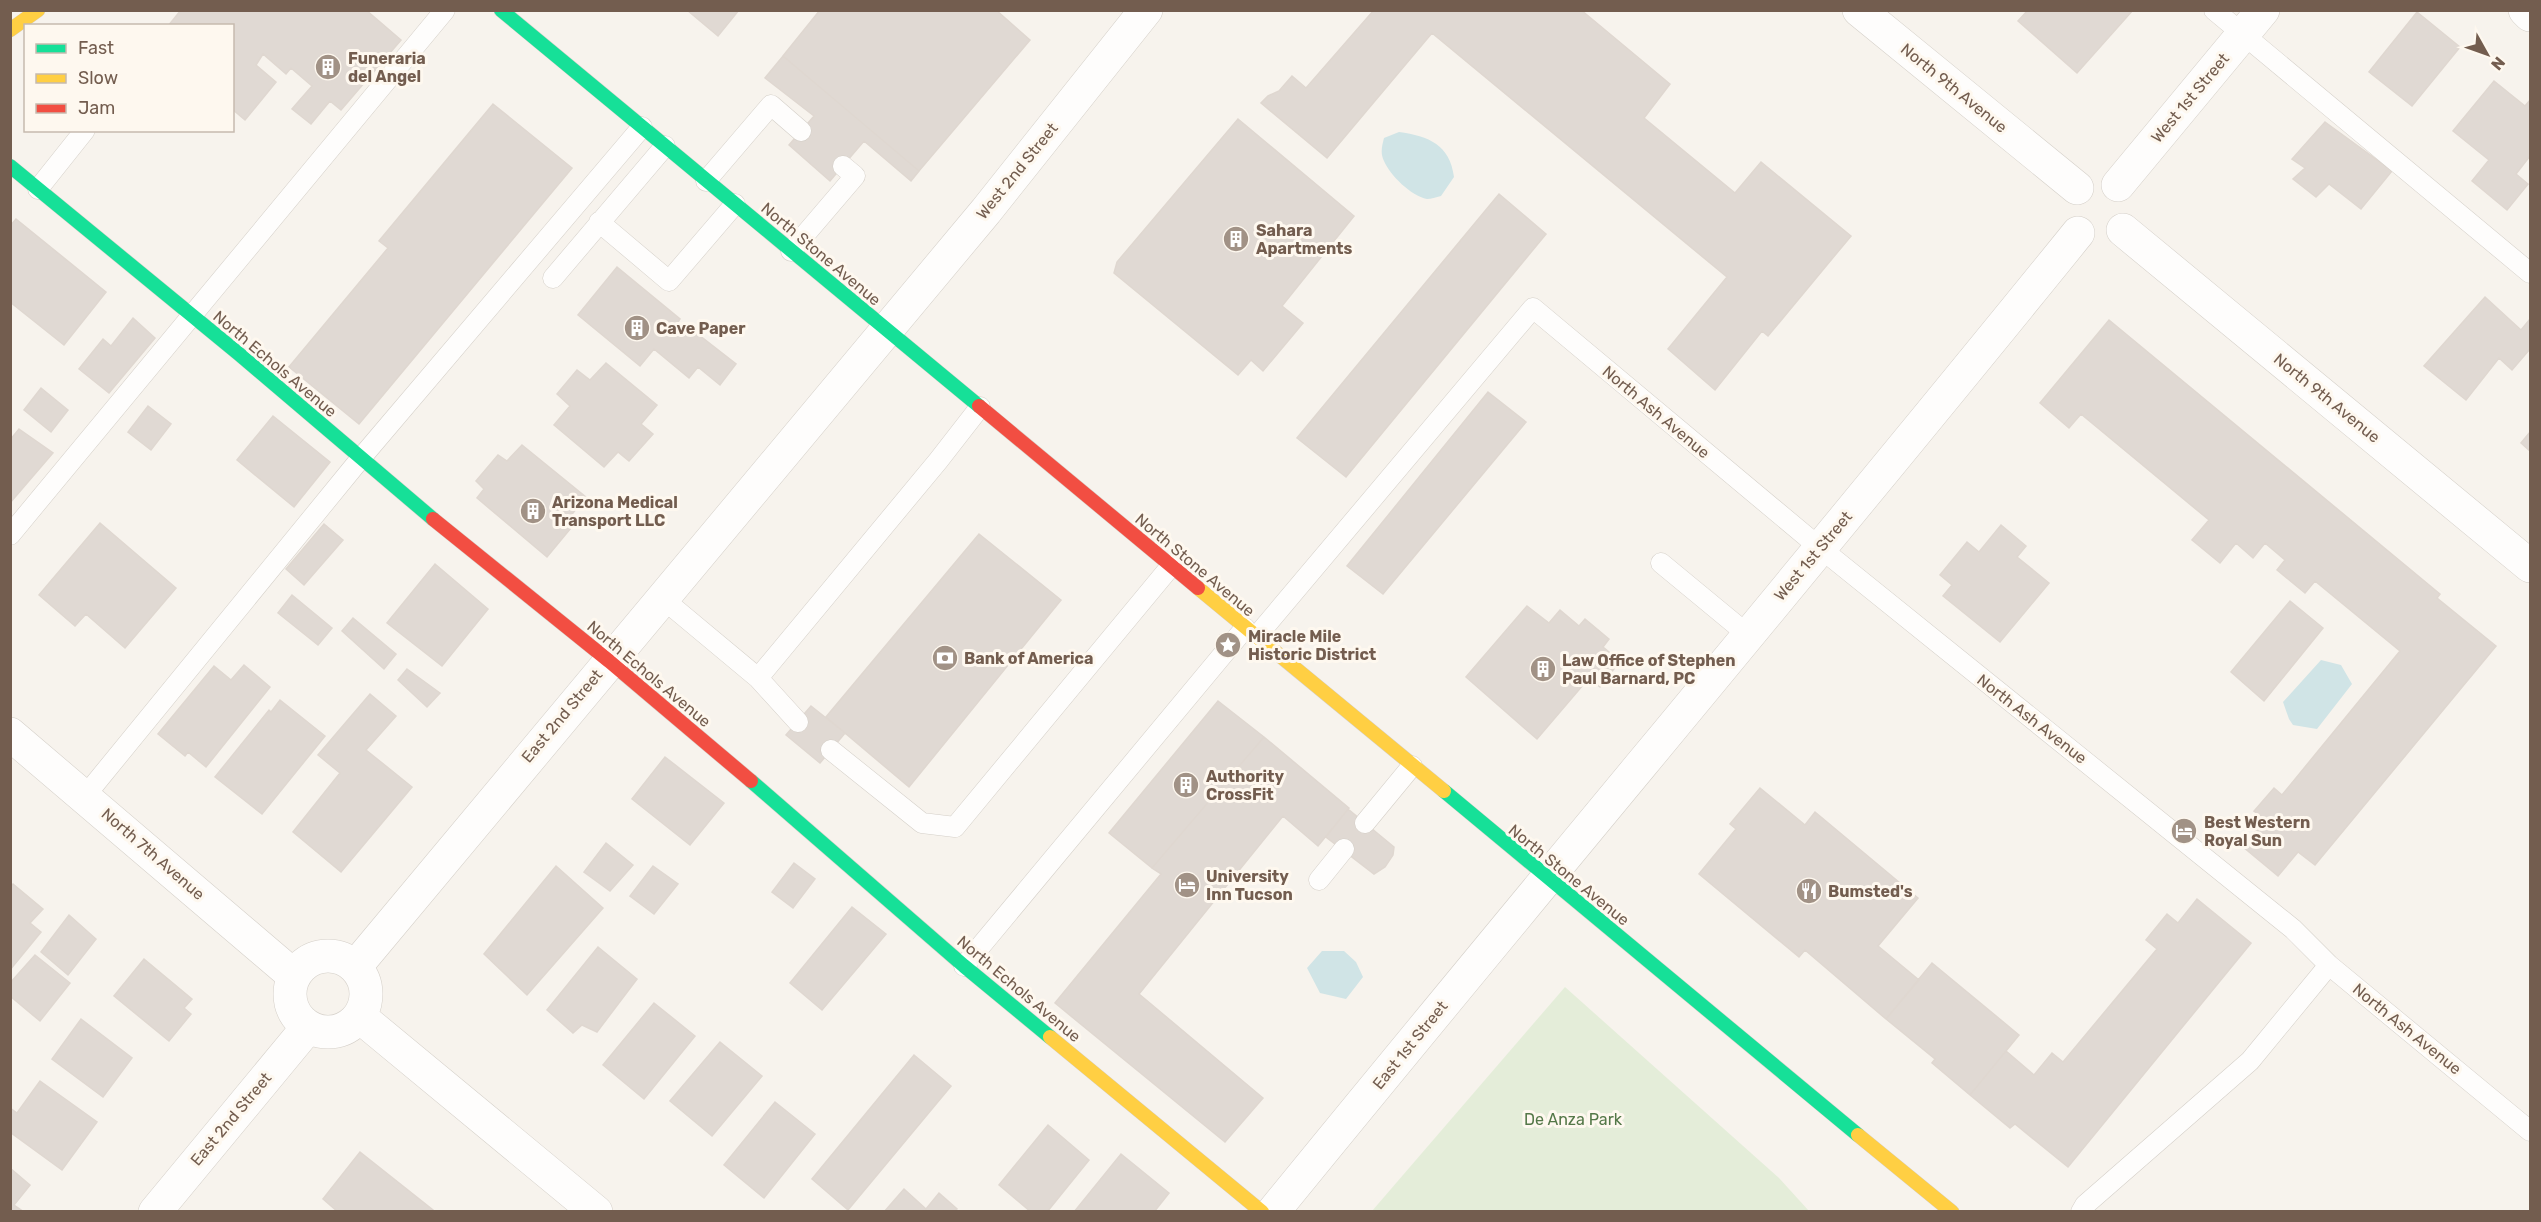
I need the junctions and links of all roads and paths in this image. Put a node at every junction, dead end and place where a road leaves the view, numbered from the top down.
1 (38, 10) edge
2 (445, 10) edge
3 (501, 10) edge
4 (1146, 10) edge
5 (1859, 10) edge
6 (2214, 10) edge
7 (2525, 10) edge
8 (2530, 15) edge
9 (2253, 22) edge
10 (10, 30) edge
11 (642, 128) junction
12 (801, 131) dead end
13 (83, 132) edge
14 (665, 146) junction
15 (10, 166) edge
16 (843, 166) dead end
17 (706, 181) junction
18 (2118, 185) junction
19 (2078, 188) junction
20 (38, 189) junction
21 (735, 204) junction
22 (599, 222) junction
23 (2123, 230) junction
24 (2078, 233) junction
25 (791, 251) junction
26 (2530, 273) edge
27 (553, 278) dead end
28 (192, 315) junction
29 (886, 330) junction
30 (980, 407) junction
31 (361, 458) junction
32 (10, 535) edge
33 (1819, 548) junction
34 (1662, 563) dead end
35 (1171, 566) junction
36 (2530, 566) edge
37 (662, 598) junction
38 (1251, 632) junction
39 (1747, 634) junction
40 (609, 661) junction
41 (758, 678) junction
42 (798, 722) dead end
43 (10, 734) edge
44 (831, 750) dead end
45 (1412, 766) junction
46 (85, 796) junction
47 (1365, 824) dead end
48 (1344, 849) dead end
49 (1547, 878) junction
50 (1319, 880) dead end
51 (2329, 965) junction
52 (356, 966) junction
53 (963, 966) junction
54 (294, 976) junction
55 (359, 1016) junction
56 (308, 1027) junction
57 (2530, 1131) edge
58 (584, 1208) edge
59 (155, 1212) edge
60 (1262, 1212) edge
61 (1273, 1212) edge
62 (1953, 1212) edge
63 (2081, 1212) edge

1 - 10 main road
2 - 28 lane
3 - 11 main road, North Stone Avenue
4 - 29 street, West 2nd Street
5 - 19 street, North 9th Avenue
6 - 9 lane
7 - 8 street
9 - 18 street, West 1st Street
9 - 26 lane
11 - 14 main road, North Stone Avenue
11 - 31 lane
12 - 17 lane
13 - 20 lane
14 - 17 main road, North Stone Avenue
14 - 22 lane
15 - 20 main road, North Echols Avenue
16 - 25 lane
17 - 21 main road, North Stone Avenue
18 - 19 street
18 - 23 street
19 - 24 street
20 - 28 main road, North Echols Avenue
21 - 22 lane
21 - 25 main road, North Stone Avenue
22 - 27 lane
23 - 24 street
23 - 36 street, North 9th Avenue
24 - 33 street, West 1st Street
25 - 29 main road, North Stone Avenue
28 - 31 main road, North Echols Avenue
28 - 32 lane
29 - 30 main road, North Stone Avenue
29 - 37 street, East 2nd Street
30 - 35 main road, North Stone Avenue
30 - 41 lane
31 - 40 main road, North Echols Avenue
31 - 46 lane
33 - 38 lane, North Ash Avenue
33 - 39 street, West 1st Street
33 - 51 lane, North Ash Avenue
34 - 39 lane
35 - 38 main road, North Stone Avenue
35 - 44 lane
37 - 40 street, East 2nd Street
37 - 41 lane
38 - 45 main road, North Stone Avenue
38 - 53 lane
39 - 49 street, West 1st Street
40 - 52 street, East 2nd Street
40 - 53 main road, North Echols Avenue
41 - 42 lane
43 - 46 street, North 7th Avenue
45 - 47 lane
45 - 49 main road, North Stone Avenue
46 - 54 street, North 7th Avenue
48 - 50 lane
49 - 61 street, East 1st Street
49 - 62 main road, North Stone Avenue
51 - 57 lane, North Ash Avenue
51 - 63 lane
52 - 54 street
52 - 55 street
53 - 60 main road, North Echols Avenue
54 - 56 street
55 - 56 street
55 - 58 street
56 - 59 street, East 2nd Street

